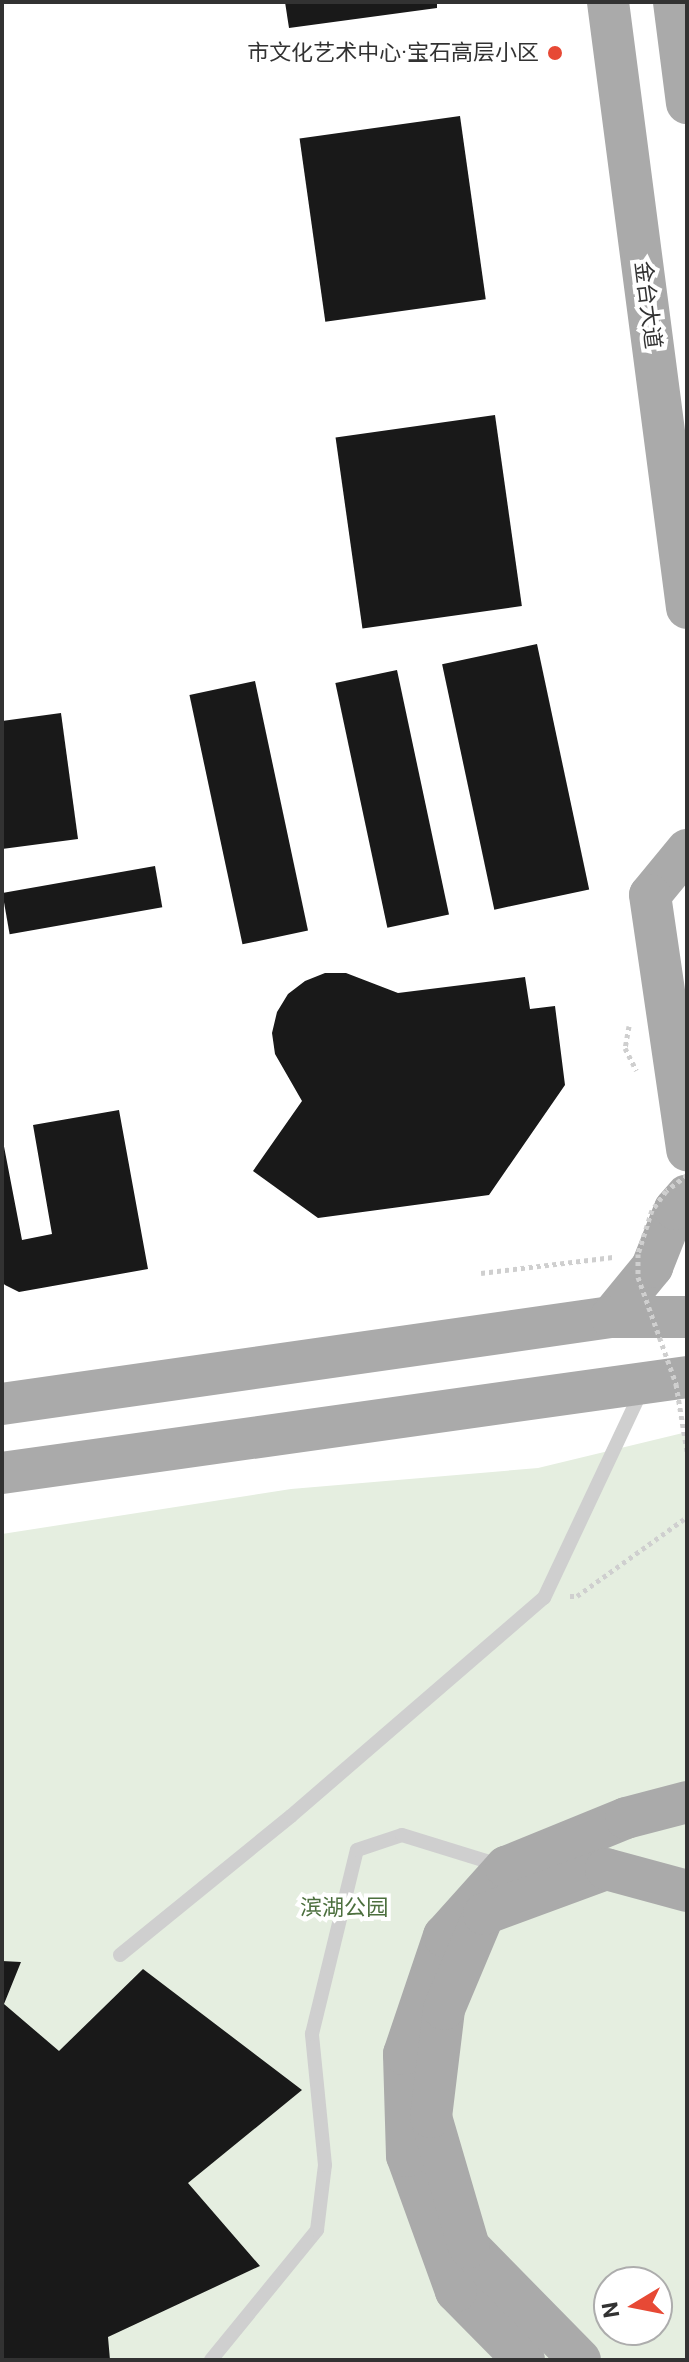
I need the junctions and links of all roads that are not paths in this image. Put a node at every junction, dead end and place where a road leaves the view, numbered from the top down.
1 (608, 2) edge
2 (674, 2) edge
3 (687, 103) edge
4 (687, 608) edge
5 (687, 850) edge
6 (687, 1150) edge
7 (687, 1195) edge
8 (611, 1317) junction
9 (687, 1317) edge
10 (687, 1377) edge
11 (646, 1383) junction
12 (2, 1404) edge
13 (2, 1473) edge
14 (687, 1802) edge
15 (506, 1867) junction
16 (687, 1891) edge
17 (120, 1955) dead end
18 (211, 2360) edge
19 (524, 2360) edge
20 (580, 2360) edge

1 - 4 main road, 金台大道
2 - 3 main road
5 - 6 main road
7 - 8 main road
8 - 9 main road
8 - 12 main road
10 - 11 main road
11 - 13 main road
11 - 17 lane
14 - 15 main road
15 - 18 lane
15 - 19 main road
16 - 20 main road

